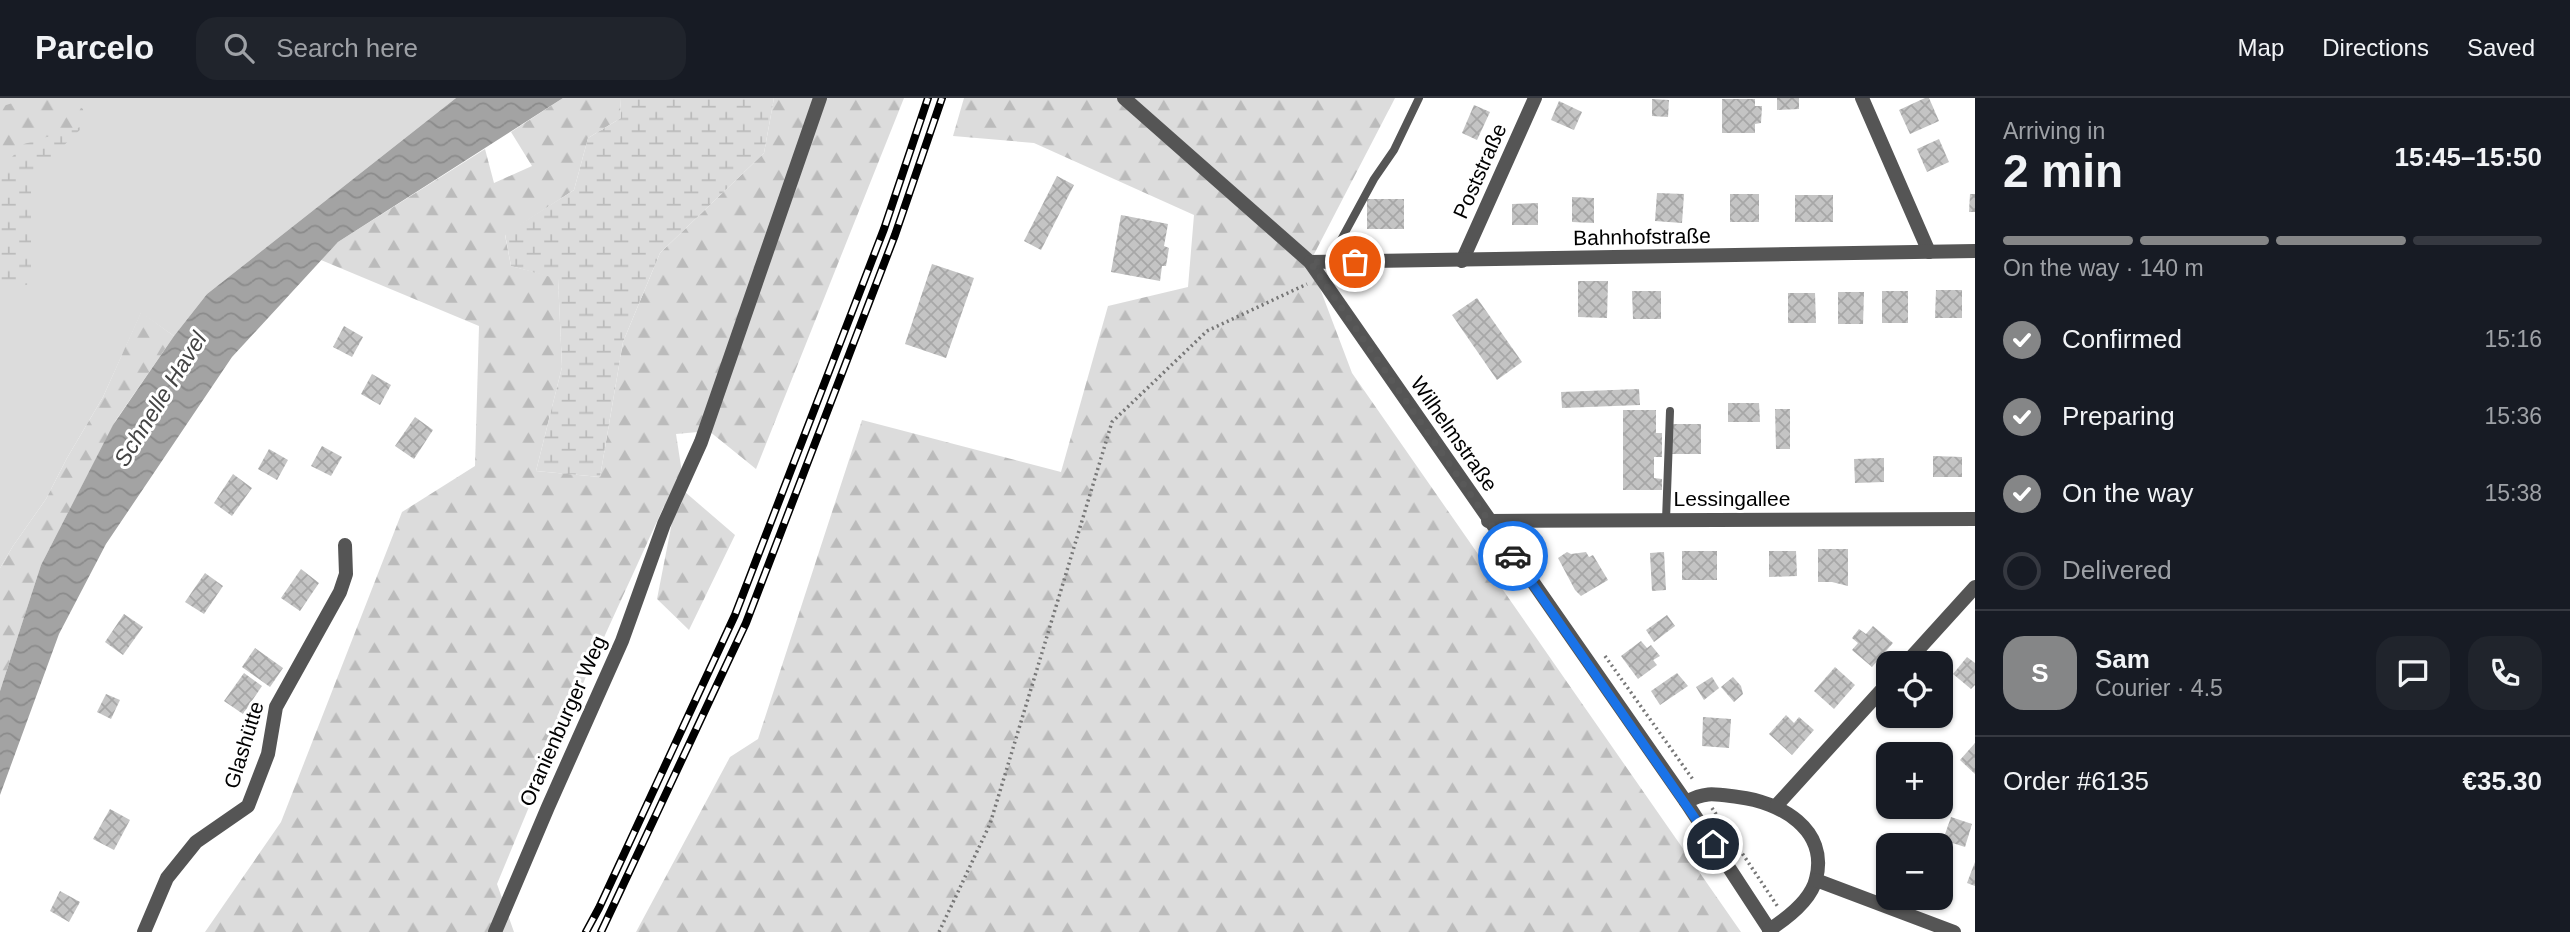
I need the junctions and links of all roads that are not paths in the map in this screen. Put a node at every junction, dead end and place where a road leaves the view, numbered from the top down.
1 (820, 98) edge
2 (1124, 98) edge
3 (1419, 98) edge
4 (1535, 98) edge
5 (1862, 98) edge
6 (1975, 251) edge
7 (1928, 252) junction
8 (1462, 261) junction
9 (1310, 262) junction
10 (1329, 262) junction
11 (1670, 411) dead end
12 (1975, 519) edge
13 (1666, 520) junction
14 (1488, 521) junction
15 (345, 545) dead end
16 (1975, 587) edge
17 (1917, 651) edge
18 (1876, 696) edge
19 (1686, 802) junction
20 (1776, 806) junction
21 (1816, 880) junction
22 (1770, 931) edge
23 (144, 932) edge
24 (495, 932) edge
25 (1954, 932) edge

1 - 24 street, Oranienburger Weg
2 - 9 street, Wilhelmstraße
3 - 10 lane
4 - 8 street, Poststraße
5 - 7 street
6 - 7 street, Bahnhofstraße
7 - 8 street, Bahnhofstraße
8 - 10 street, Bahnhofstraße
9 - 10 street, Bahnhofstraße
9 - 14 street, Wilhelmstraße
11 - 13 lane
12 - 13 street, Lessingallee
13 - 14 street, Lessingallee
14 - 19 street, Wilhelmstraße
15 - 23 street, Glashütte
16 - 17 street
18 - 20 street
19 - 20 street
19 - 22 street, Wilhelmstraße
20 - 21 street
21 - 22 street
21 - 25 street

